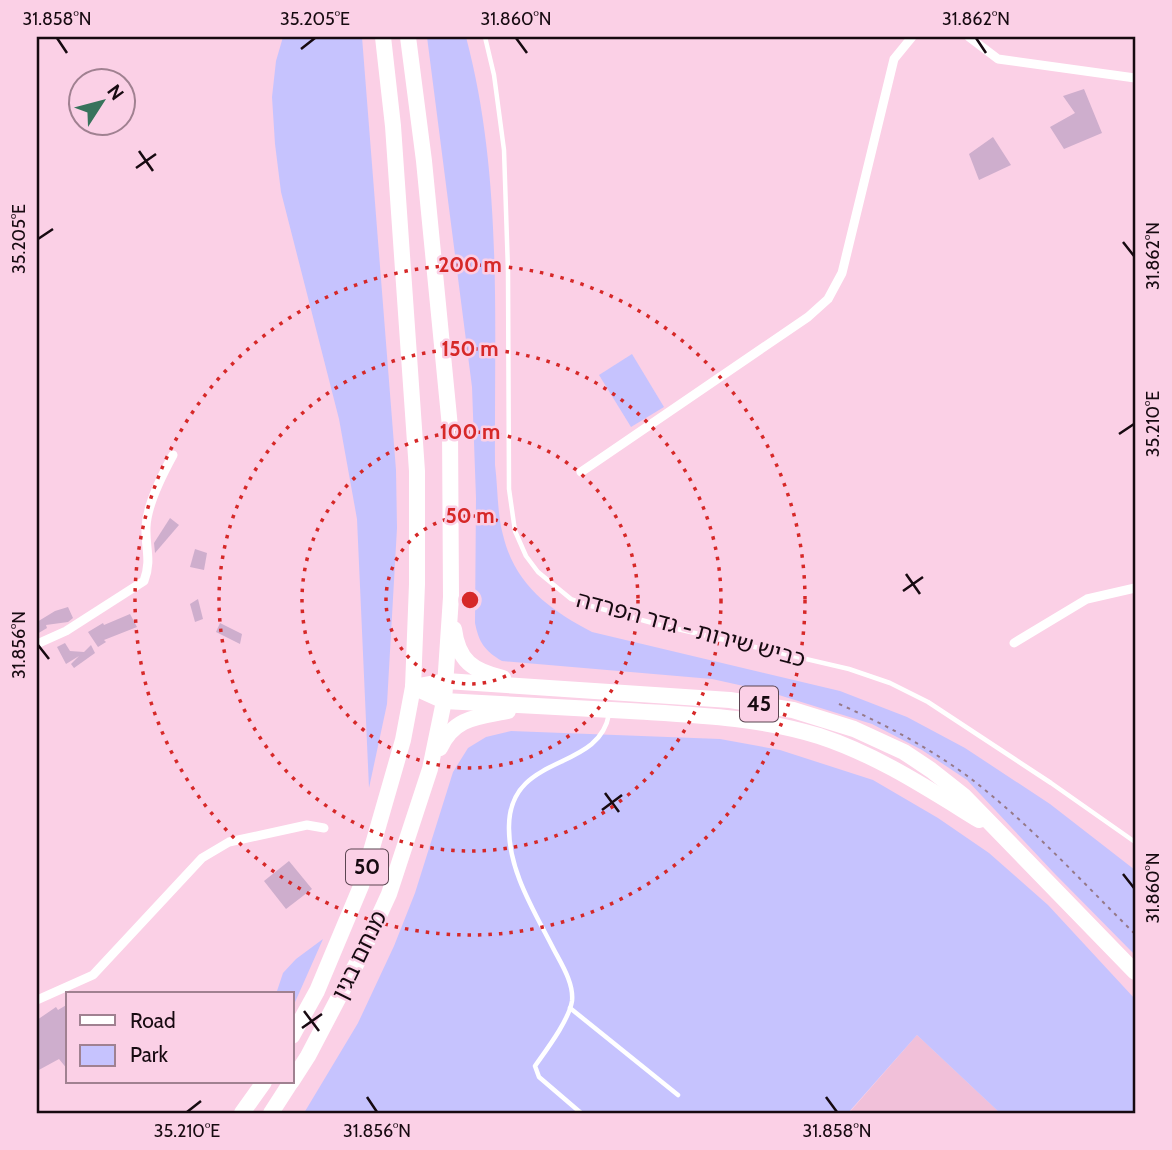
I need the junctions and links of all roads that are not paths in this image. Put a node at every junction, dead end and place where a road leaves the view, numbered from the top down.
1 (383, 37) edge
2 (408, 37) edge
3 (485, 37) edge
4 (912, 37) edge
5 (986, 37) edge
6 (972, 40) edge
7 (1135, 78) edge
8 (173, 455) dead end
9 (581, 472) dead end
10 (1135, 588) edge
11 (451, 597) junction
12 (1014, 643) dead end
13 (37, 644) edge
14 (446, 681) junction
15 (413, 687) junction
16 (542, 687) junction
17 (444, 701) junction
18 (532, 706) junction
19 (610, 710) junction
20 (430, 769) junction
21 (324, 828) dead end
22 (1135, 842) edge
23 (1024, 858) junction
24 (1135, 972) edge
25 (37, 1000) edge
26 (570, 1008) junction
27 (294, 1032) edge
28 (294, 1077) edge
29 (263, 1084) edge
30 (290, 1084) edge
31 (678, 1095) dead end
32 (242, 1113) edge
33 (271, 1113) edge
34 (582, 1113) edge

1 - 15 highway, מנחם בגין
2 - 11 highway
3 - 22 lane, כביש שירות - גדר הפרדה
4 - 9 street
5 - 6 street
6 - 7 street
8 - 13 street
10 - 12 street
11 - 14 highway, מנחם בגין
11 - 16 highway
14 - 15 highway, 45
14 - 16 highway, 45
14 - 17 highway, מנחם בגין
15 - 17 highway, 45
15 - 27 highway, מנחם בגין / 50
16 - 23 highway, 45
17 - 18 highway, 45
17 - 20 highway, מנחם בגין / 50
18 - 19 highway, 45
18 - 20 highway
19 - 23 highway, 45
19 - 26 lane
20 - 28 highway, מנחם בגין / 50
21 - 25 street
23 - 24 highway, 45
26 - 31 lane
26 - 34 lane
29 - 32 highway
30 - 33 highway, מנחם בגין / 50

